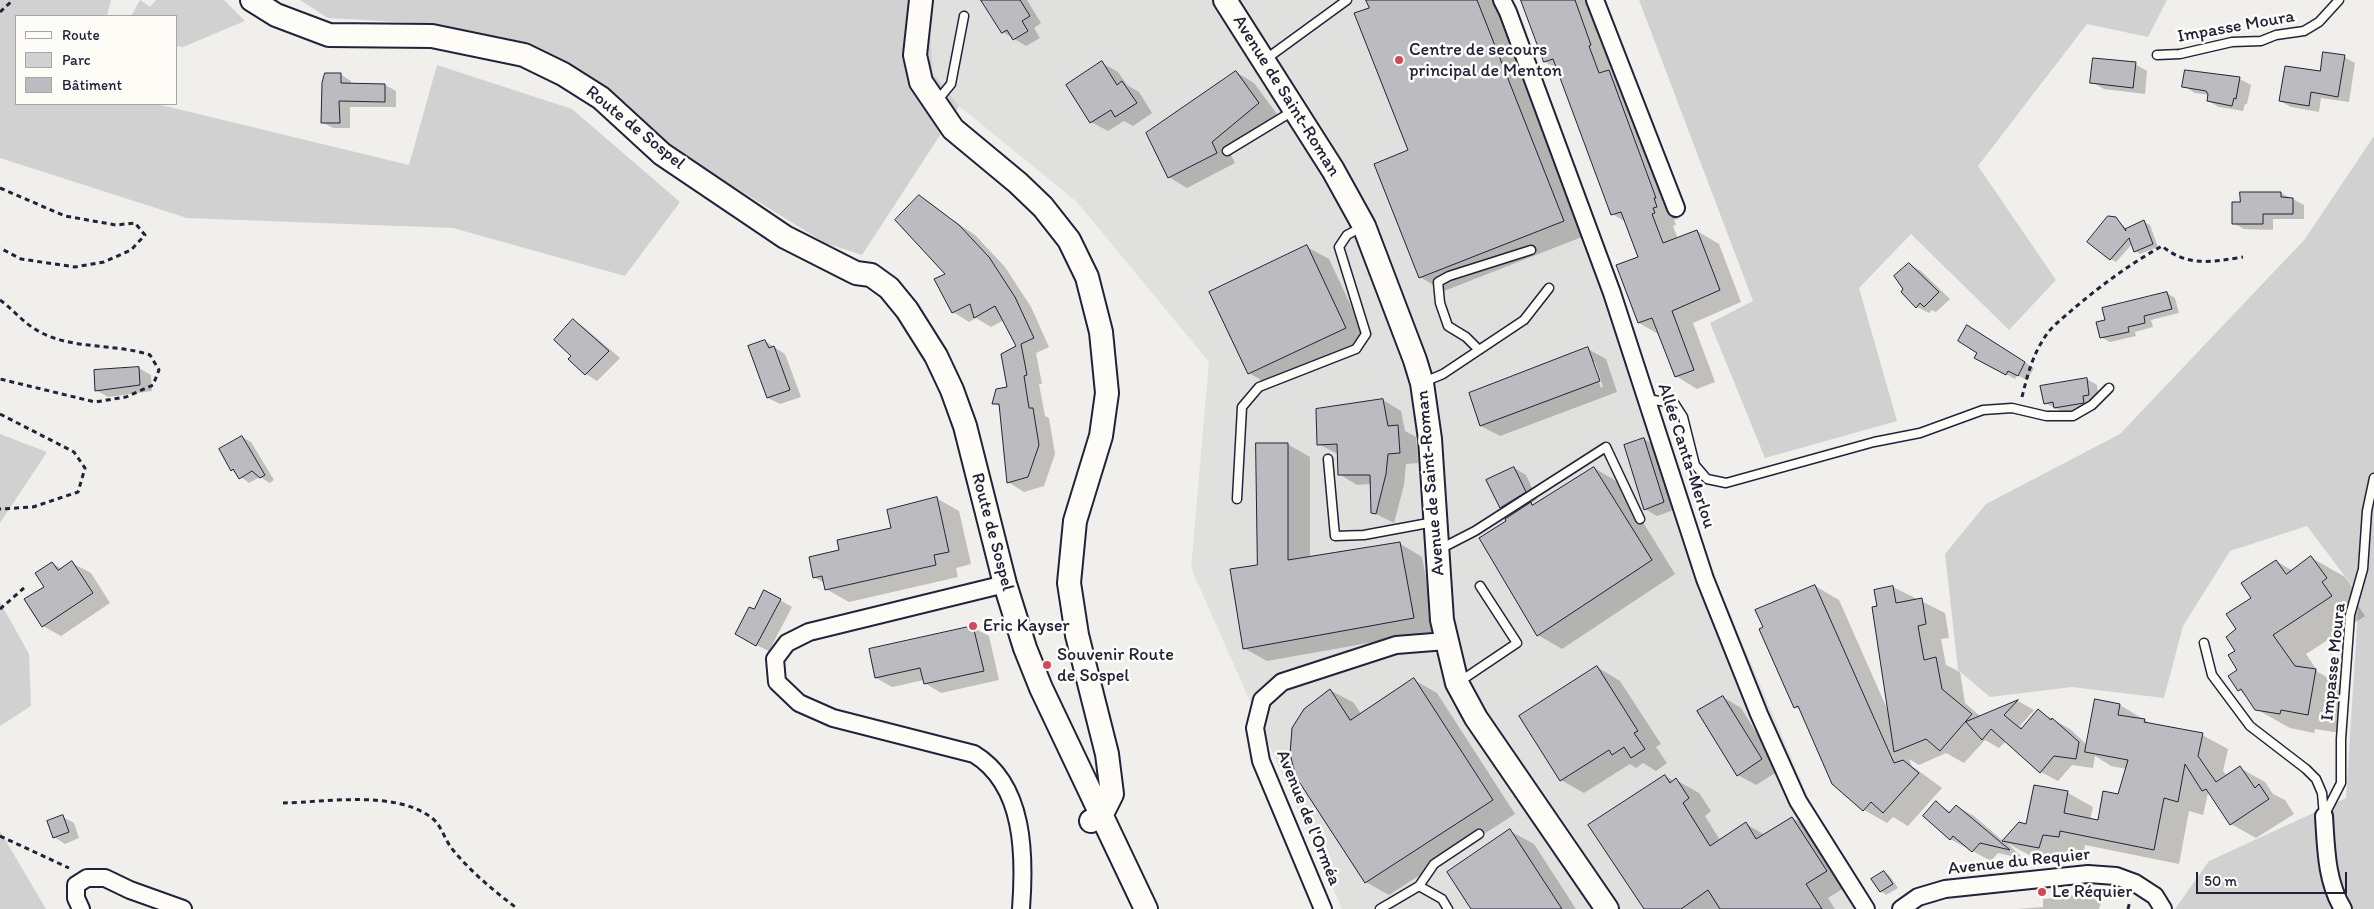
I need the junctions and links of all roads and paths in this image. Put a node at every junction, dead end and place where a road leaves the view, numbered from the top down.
1 (13, 0) edge
2 (252, 0) edge
3 (921, 0) edge
4 (1225, 0) edge
5 (1348, 0) edge
6 (1502, 0) edge
7 (1595, 0) edge
8 (2339, 0) edge
9 (0, 12) edge
10 (964, 16) dead end
11 (2157, 55) dead end
12 (1264, 61) junction
13 (934, 104) junction
14 (1295, 110) junction
15 (1227, 151) dead end
16 (0, 188) edge
17 (1676, 208) dead end
18 (1364, 226) junction
19 (0, 248) edge
20 (1531, 250) dead end
21 (2243, 257) dead end
22 (1549, 288) dead end
23 (0, 300) edge
24 (1479, 350) junction
25 (0, 380) edge
26 (1422, 383) junction
27 (2109, 388) dead end
28 (1646, 399) junction
29 (2018, 409) junction
30 (0, 414) edge
31 (1328, 459) dead end
32 (2374, 478) edge
33 (1237, 499) dead end
34 (0, 509) edge
35 (1640, 519) dead end
36 (1436, 521) junction
37 (1438, 550) junction
38 (999, 586) junction
39 (1480, 586) dead end
40 (24, 588) dead end
41 (0, 609) edge
42 (1446, 641) junction
43 (2204, 643) dead end
44 (1457, 683) junction
45 (283, 803) dead end
46 (2324, 816) junction
47 (1096, 818) junction
48 (1478, 834) dead end
49 (0, 836) edge
50 (87, 878) junction
51 (1419, 886) junction
52 (81, 909) edge
53 (183, 909) edge
54 (518, 909) edge
55 (1021, 909) edge
56 (1132, 909) edge
57 (1146, 909) edge
58 (1323, 909) edge
59 (1380, 909) edge
60 (1448, 909) edge
61 (1607, 909) edge
62 (1866, 909) edge
63 (1901, 909) edge
64 (2163, 909) edge
65 (2343, 909) edge

1 - 9 path
2 - 38 street, Route de Sospel
3 - 13 street
4 - 12 street, Avenue de Saint-Roman
5 - 12 lane
6 - 28 street, Allée Canta-Merlou
7 - 17 street
8 - 11 lane, Impasse Moura
10 - 13 lane
12 - 14 street, Avenue de Saint-Roman
13 - 47 street
14 - 15 lane
14 - 18 street, Avenue de Saint-Roman
16 - 19 path
18 - 26 street, Avenue de Saint-Roman
18 - 33 lane
20 - 24 lane
21 - 29 path
22 - 24 lane
23 - 25 path
24 - 26 lane
26 - 36 street, Avenue de Saint-Roman
27 - 29 lane
28 - 29 lane
28 - 62 street, Allée Canta-Merlou
30 - 34 path
31 - 36 lane
32 - 46 lane, Impasse Moura
35 - 37 lane
36 - 37 street, Avenue de Saint-Roman
37 - 42 street, Avenue de Saint-Roman
38 - 47 street, Route de Sospel
38 - 55 street
39 - 44 lane
40 - 41 path
42 - 44 street, Avenue de Saint-Roman
42 - 58 street, Avenue de l'Orméa
43 - 46 lane
44 - 61 street, Avenue de Saint-Roman
45 - 54 path
46 - 65 street
47 - 56 street, Route de Sospel
47 - 57 street, Route de Sospel
48 - 51 lane
49 - 50 path
50 - 52 street
50 - 53 street
51 - 59 lane
51 - 60 lane
63 - 64 street, Avenue du Requier

